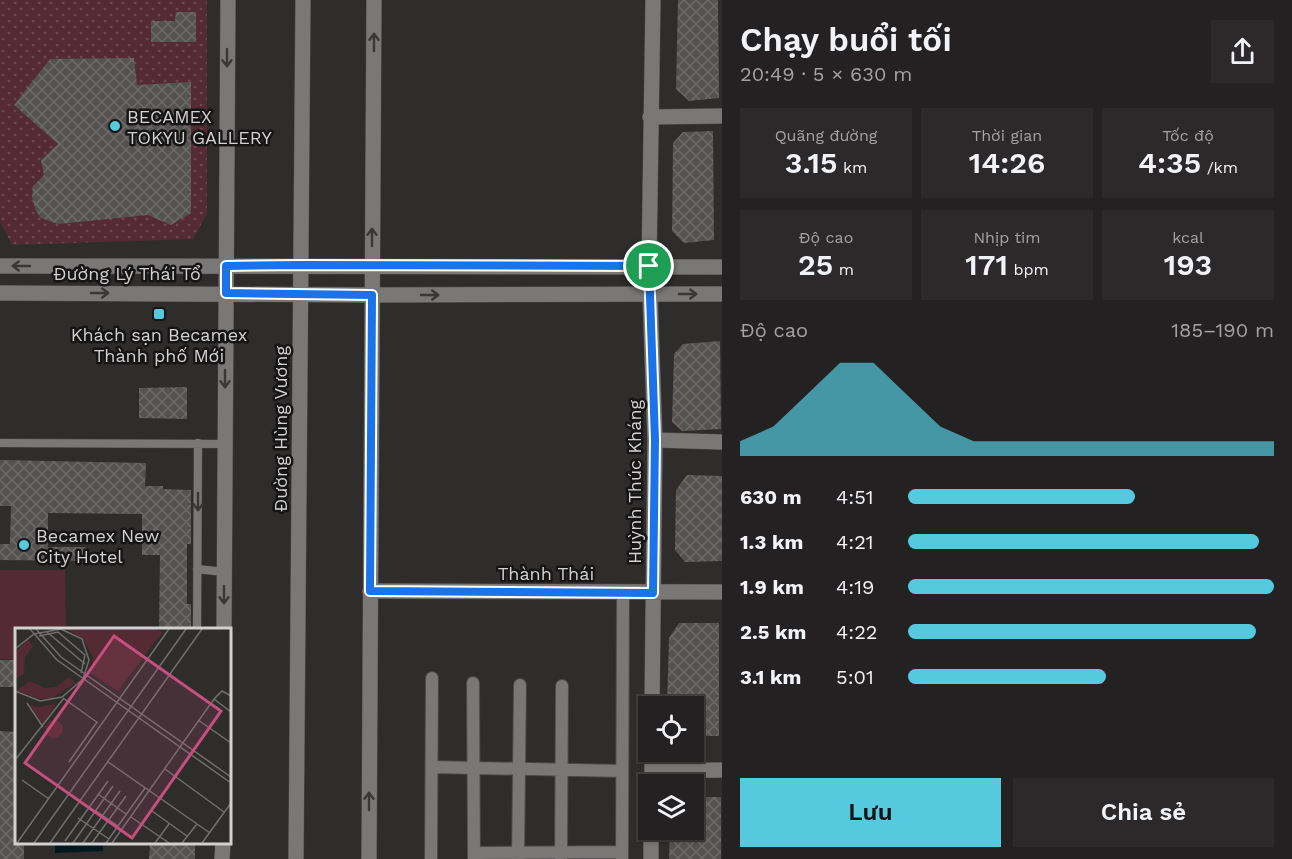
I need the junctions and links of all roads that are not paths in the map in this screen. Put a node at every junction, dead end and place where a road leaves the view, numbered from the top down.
1 (228, 0) edge
2 (303, 0) edge
3 (374, 0) edge
4 (653, 0) edge
5 (722, 116) edge
6 (650, 117) junction
7 (300, 265) junction
8 (0, 266) edge
9 (226, 266) junction
10 (372, 266) junction
11 (649, 266) junction
12 (722, 267) edge
13 (0, 293) edge
14 (226, 293) junction
15 (300, 294) junction
16 (650, 294) junction
17 (722, 294) edge
18 (372, 295) junction
19 (655, 440) junction
20 (722, 442) edge
21 (0, 443) edge
22 (198, 443) junction
23 (225, 444) junction
24 (197, 569) junction
25 (224, 572) junction
26 (370, 591) junction
27 (722, 592) edge
28 (623, 593) junction
29 (653, 593) junction
30 (197, 628) edge
31 (224, 628) edge
32 (432, 678) dead end
33 (473, 683) dead end
34 (519, 685) dead end
35 (562, 686) dead end
36 (652, 696) edge
37 (432, 767) junction
38 (474, 768) junction
39 (519, 769) junction
40 (562, 770) junction
41 (722, 770) edge
42 (622, 771) junction
43 (687, 774) edge
44 (651, 840) edge
45 (474, 856) edge
46 (518, 856) edge
47 (561, 856) edge
48 (622, 856) edge
49 (296, 859) edge
50 (369, 859) edge
51 (431, 859) edge
52 (651, 859) edge

1 -> 9 street
2 - 7 street, Đường Hùng Vương
10 -> 3 street
4 - 6 street, Huỳnh Thúc Kháng
5 - 6 street
6 - 11 street, Huỳnh Thúc Kháng
7 - 9 street, Đường Lý Thái Tổ
7 - 10 street, Đường Lý Thái Tổ
7 - 15 street, Đường Hùng Vương
9 -> 8 street, Đường Lý Thái Tổ
9 - 14 street
10 - 11 street, Đường Lý Thái Tổ
10 - 18 street
11 - 12 street, Đường Lý Thái Tổ
11 - 16 street, Huỳnh Thúc Kháng
13 -> 14 street, Đường Lý Thái Tổ
14 - 15 street, Đường Lý Thái Tổ
14 -> 23 street
15 - 18 street, Đường Lý Thái Tổ
15 - 49 street, Đường Hùng Vương
16 -> 17 street, Đường Lý Thái Tổ
18 -> 16 street, Đường Lý Thái Tổ
16 - 19 street, Huỳnh Thúc Kháng
18 - 26 street
19 - 20 street
19 - 29 street, Huỳnh Thúc Kháng
21 - 22 lane
22 - 23 lane
22 -> 24 lane
23 - 25 street
24 - 25 lane
24 - 30 lane
25 -> 31 street
26 - 28 street, Thành Thái
50 -> 26 street
27 - 29 street, Thành Thái
28 - 29 street, Thành Thái
28 - 42 street
29 - 36 street, Huỳnh Thúc Kháng
32 - 37 street
33 - 38 street
34 - 39 street
35 - 40 street
37 - 38 street
37 - 51 street
38 - 39 street
38 - 45 street
39 - 40 street
39 - 46 street
40 - 42 street
40 - 47 street
41 - 43 street
42 - 48 street
44 - 52 street
45 - 46 street
46 - 47 street
47 - 48 street

